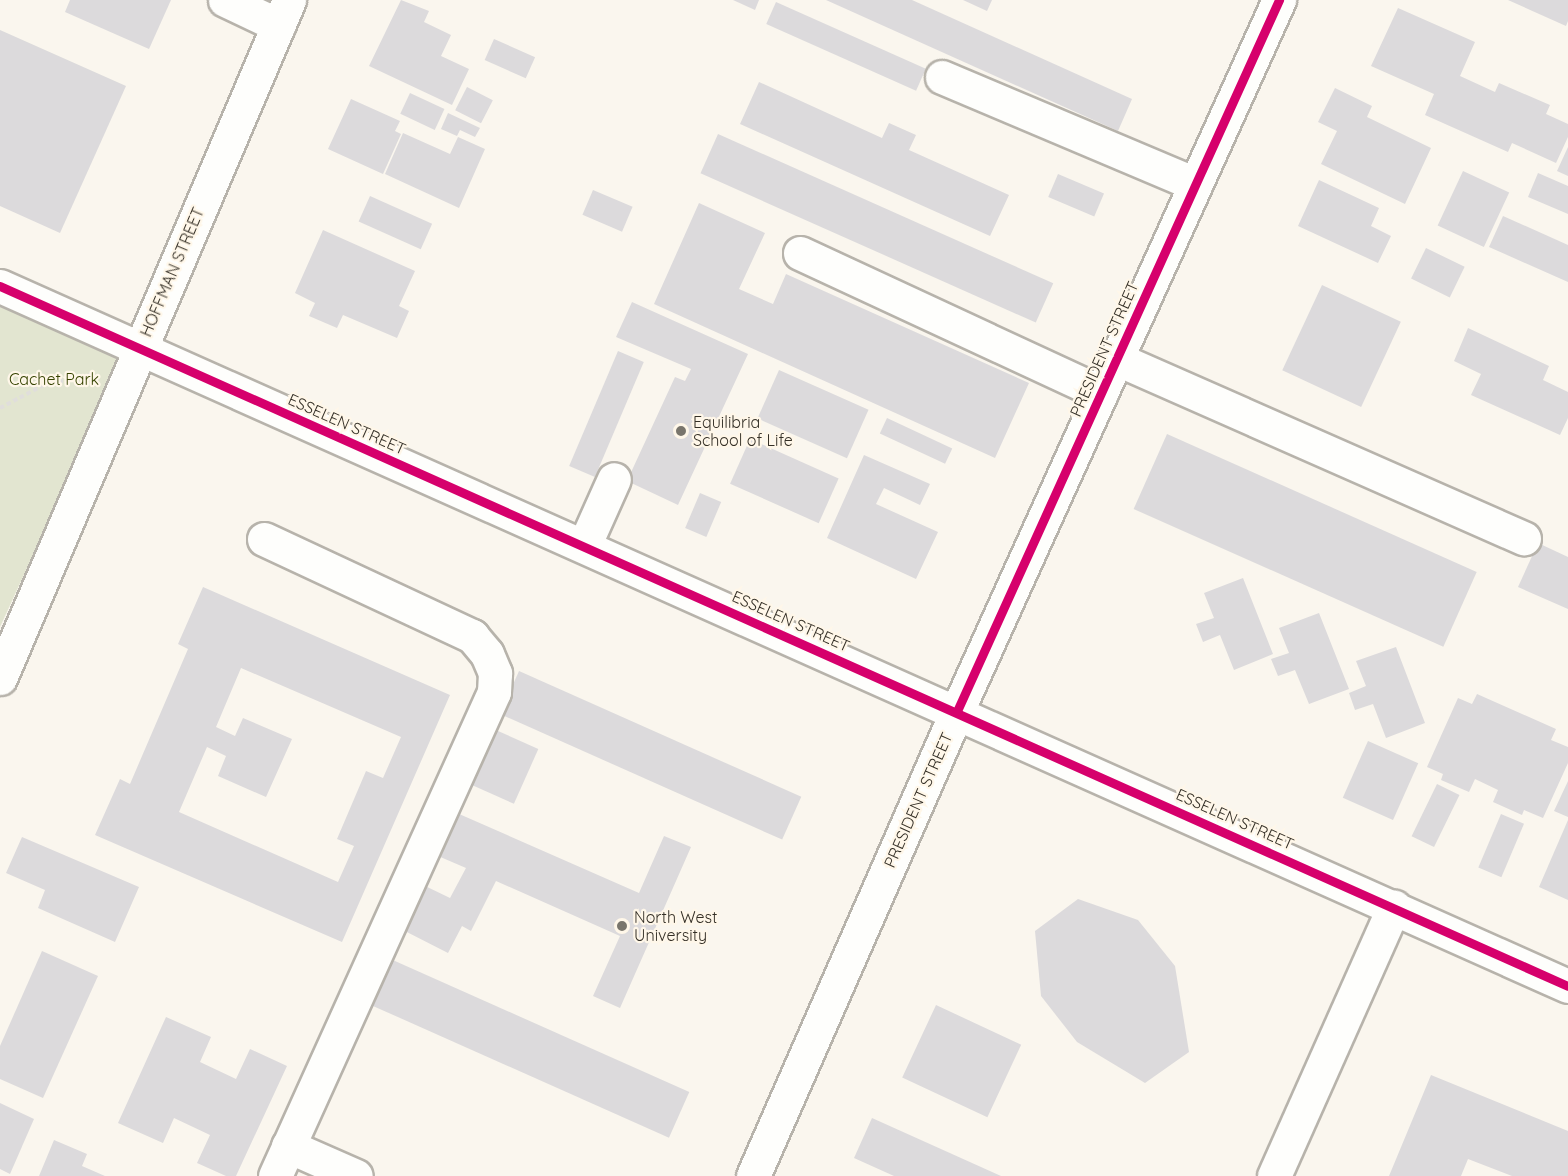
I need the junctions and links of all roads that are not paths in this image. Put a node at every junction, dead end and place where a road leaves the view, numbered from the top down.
1 (225, 0) edge
2 (1279, 0) edge
3 (284, 13) edge
4 (942, 77) dead end
5 (1195, 184) junction
6 (800, 253) dead end
7 (0, 286) edge
8 (136, 356) junction
9 (1115, 358) junction
10 (1101, 393) junction
11 (614, 479) dead end
12 (1524, 538) dead end
13 (264, 539) dead end
14 (584, 546) junction
15 (0, 678) edge
16 (957, 711) junction
17 (1394, 907) junction
18 (1568, 986) edge
19 (288, 1146) junction
20 (275, 1176) edge
21 (356, 1176) edge
22 (753, 1176) edge
23 (1274, 1176) edge

1 - 3 street
2 - 5 street, PRESIDENT STREET
3 - 8 street, HOFFMAN STREET
4 - 5 street
5 - 9 street, PRESIDENT STREET
6 - 10 street
7 - 8 street, ESSELEN STREET
8 - 14 street, ESSELEN STREET
8 - 15 street, HOFFMAN STREET
9 - 10 street, PRESIDENT STREET
9 - 12 street
10 - 16 street, PRESIDENT STREET
11 - 14 street
13 - 19 street
14 - 16 street, ESSELEN STREET
16 - 17 street, ESSELEN STREET
16 - 22 street, PRESIDENT STREET
17 - 18 street, ESSELEN STREET
17 - 23 street
19 - 20 street
19 - 21 street

